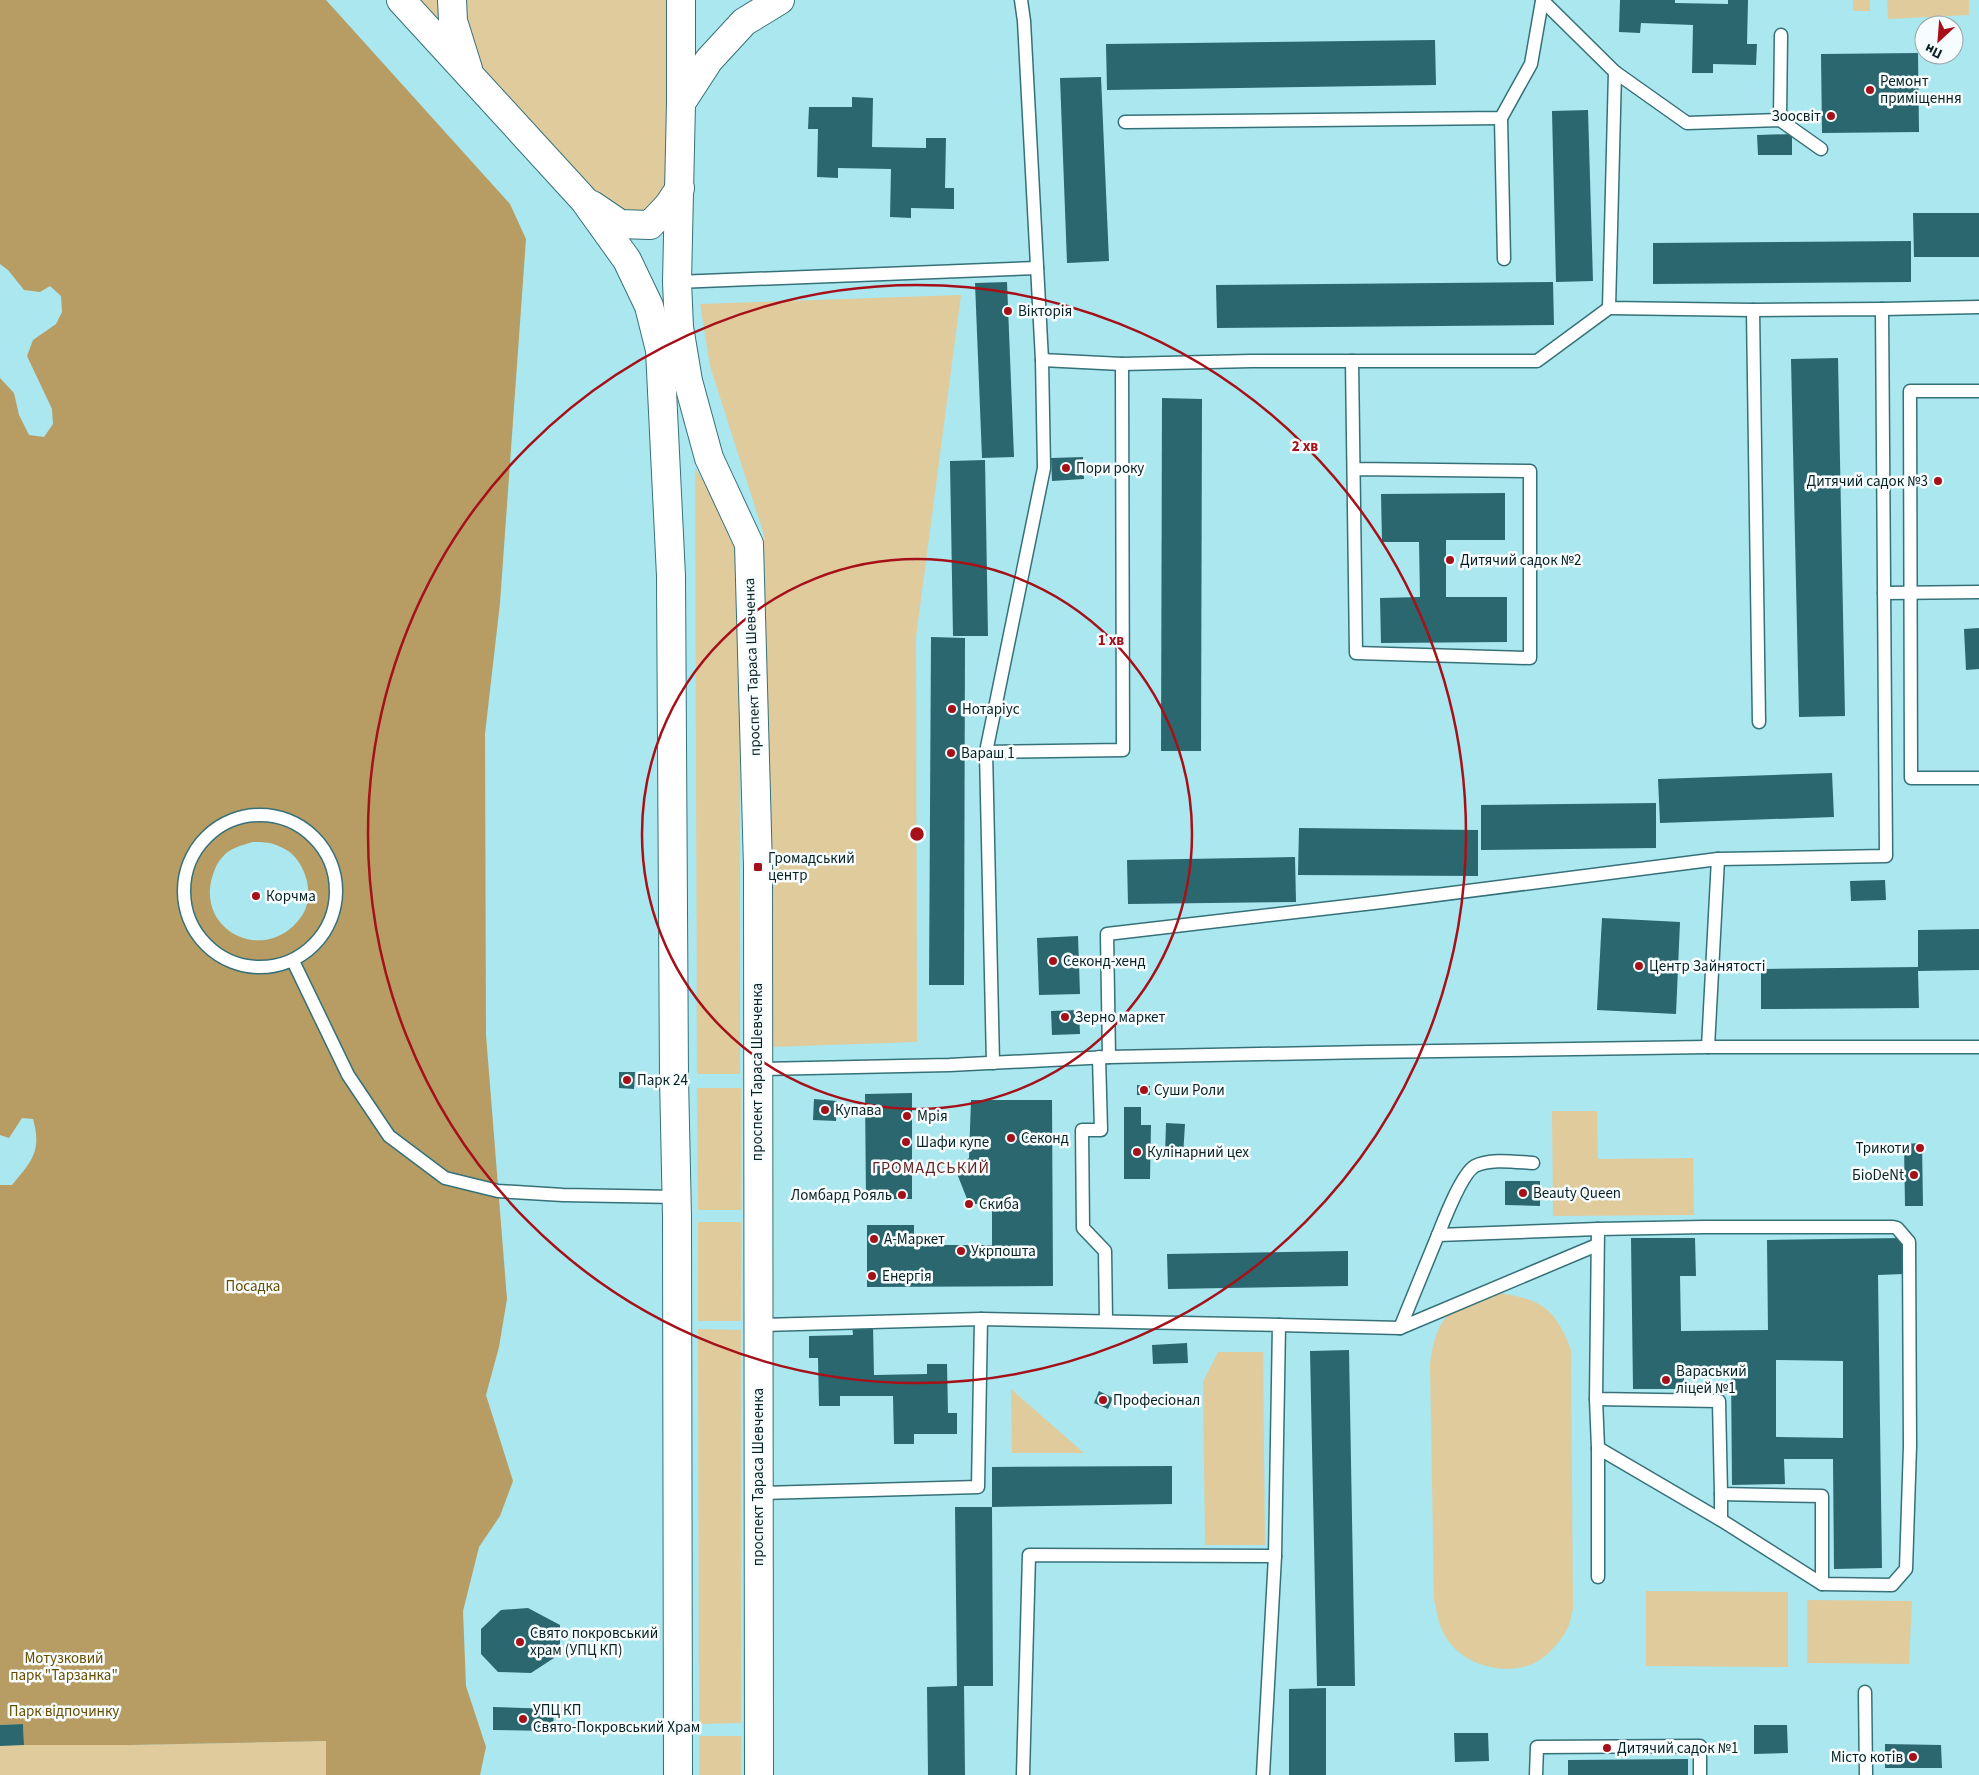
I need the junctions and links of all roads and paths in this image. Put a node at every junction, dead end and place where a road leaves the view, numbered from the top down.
1 (401, 0) edge
2 (452, 0) edge
3 (681, 0) edge
4 (780, 0) edge
5 (1021, 0) edge
6 (1542, 1) edge
7 (1781, 35) dead end
8 (1616, 72) junction
9 (471, 76) junction
10 (681, 103) junction
11 (1501, 118) junction
12 (1780, 120) junction
13 (1125, 122) dead end
14 (1822, 149) dead end
15 (680, 188) junction
16 (584, 200) junction
17 (1504, 259) dead end
18 (1037, 268) junction
19 (677, 282) junction
20 (1979, 307) edge
21 (1609, 308) junction
22 (1882, 309) junction
23 (1753, 310) junction
24 (1042, 360) junction
25 (1352, 361) junction
26 (1122, 364) junction
27 (1979, 391) edge
28 (1354, 469) junction
29 (1911, 592) junction
30 (1979, 592) edge
31 (1884, 593) junction
32 (1759, 722) dead end
33 (986, 752) junction
34 (1979, 778) edge
35 (1718, 859) junction
36 (293, 960) junction
37 (1708, 1047) junction
38 (1979, 1047) edge
39 (1104, 1057) junction
40 (993, 1063) junction
41 (757, 1069) junction
42 (1533, 1163) dead end
43 (677, 1198) junction
44 (1598, 1229) junction
45 (1438, 1235) junction
46 (1597, 1245) junction
47 (981, 1319) junction
48 (1106, 1321) junction
49 (758, 1325) junction
50 (1278, 1325) junction
51 (1400, 1328) junction
52 (1596, 1399) junction
53 (1598, 1448) junction
54 (758, 1493) junction
55 (1720, 1494) junction
56 (1721, 1520) junction
57 (1274, 1556) junction
58 (1598, 1577) dead end
59 (1822, 1584) junction
60 (1865, 1692) dead end
61 (678, 1775) edge
62 (759, 1775) edge
63 (1023, 1775) edge
64 (1263, 1775) edge
65 (1536, 1775) edge
66 (1700, 1775) edge
67 (1866, 1775) edge

1 - 9 main road
2 - 9 main road
3 - 10 main road, проспект Тараса Шевченка
4 - 10 main road
5 - 18 lane
6 - 8 lane
6 - 11 lane
7 - 12 lane
8 - 12 lane
8 - 21 lane
9 - 16 main road
10 - 15 main road, проспект Тараса Шевченка
11 - 13 lane
11 - 17 lane
12 - 14 lane
15 - 16 main road
15 - 19 main road, проспект Тараса Шевченка
16 - 43 main road
18 - 19 lane
18 - 24 lane
19 - 41 main road, проспект Тараса Шевченка
20 - 22 lane
21 - 23 lane
21 - 25 lane
22 - 23 lane
22 - 31 lane
23 - 32 lane
24 - 26 lane
24 - 33 lane
25 - 26 lane
25 - 28 lane
26 - 33 lane
27 - 29 lane
28 - 28 lane
29 - 30 lane
29 - 31 lane
29 - 34 lane
31 - 35 lane
33 - 40 lane
35 - 37 lane
35 - 39 lane
36 - 36 lane
36 - 43 lane
37 - 38 lane
37 - 39 lane
39 - 40 lane
39 - 48 lane
40 - 41 lane
41 - 49 main road, проспект Тараса Шевченка
42 - 45 lane
43 - 61 main road
44 - 45 lane
44 - 46 lane
44 - 59 lane
45 - 51 lane
46 - 51 lane
46 - 52 lane
47 - 48 lane
47 - 49 lane
47 - 54 lane
48 - 50 lane
49 - 54 main road, проспект Тараса Шевченка
50 - 51 lane
50 - 57 lane
52 - 53 lane
52 - 55 lane
53 - 56 lane
53 - 58 lane
54 - 62 main road, проспект Тараса Шевченка
55 - 56 lane
55 - 59 lane
56 - 59 lane
57 - 63 lane
57 - 64 lane
60 - 67 lane
65 - 66 lane

